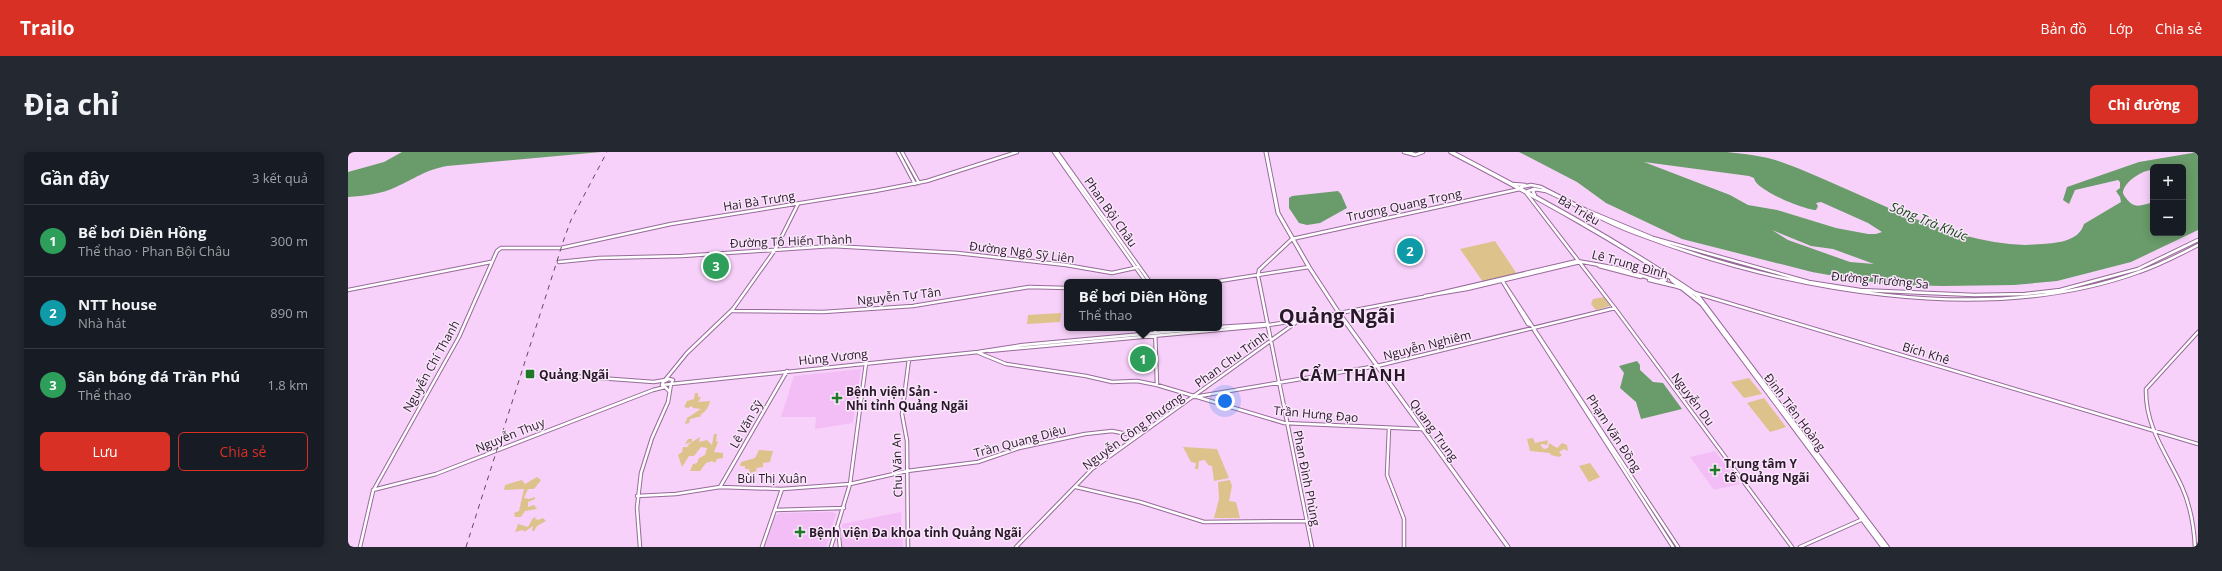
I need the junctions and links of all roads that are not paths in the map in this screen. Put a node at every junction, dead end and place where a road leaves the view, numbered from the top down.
1 (898, 152) edge
2 (1017, 152) edge
3 (1054, 152) edge
4 (1057, 152) edge
5 (1266, 152) edge
6 (1404, 152) edge
7 (1408, 152) edge
8 (1422, 152) edge
9 (1449, 152) edge
10 (902, 153) edge
11 (899, 155) junction
12 (908, 164) junction
13 (905, 165) junction
14 (1066, 167) junction
15 (919, 183) junction
16 (915, 184) junction
17 (1514, 184) junction
18 (1527, 185) junction
19 (1521, 188) junction
20 (1535, 188) junction
21 (1541, 188) junction
22 (1527, 191) junction
23 (1535, 195) junction
24 (798, 204) junction
25 (1292, 238) junction
26 (2198, 240) edge
27 (2198, 246) edge
28 (501, 248) joint
29 (775, 250) junction
30 (905, 251) joint
31 (1579, 261) junction
32 (492, 262) junction
33 (559, 262) dead end
34 (1309, 267) junction
35 (1137, 268) junction
36 (1617, 269) junction
37 (1663, 274) junction
38 (1258, 276) junction
39 (1144, 279) edge
40 (1147, 279) edge
41 (1222, 281) edge
42 (1502, 281) junction
43 (1660, 281) junction
44 (1674, 286) junction
45 (1064, 288) edge
46 (348, 290) edge
47 (1688, 291) junction
48 (1694, 293) junction
49 (2025, 294) junction
50 (2028, 297) junction
51 (1615, 308) junction
52 (731, 311) junction
53 (1339, 313) junction
54 (1298, 320) junction
55 (1267, 324) junction
56 (1222, 328) edge
57 (1532, 328) junction
58 (1155, 331) edge
59 (1187, 331) edge
60 (1192, 331) edge
61 (2198, 332) edge
62 (1156, 335) junction
63 (1272, 341) junction
64 (978, 352) junction
65 (909, 359) junction
66 (866, 363) junction
67 (1377, 366) junction
68 (788, 371) junction
69 (672, 373) junction
70 (544, 374) dead end
71 (672, 379) junction
72 (665, 380) junction
73 (654, 382) junction
74 (679, 382) junction
75 (1280, 382) junction
76 (661, 384) junction
77 (671, 384) junction
78 (1157, 385) junction
79 (665, 387) junction
80 (653, 390) junction
81 (670, 391) junction
82 (1193, 397) junction
83 (1288, 423) junction
84 (1389, 428) junction
85 (1421, 429) junction
86 (2153, 430) junction
87 (1137, 436) junction
88 (2198, 444) edge
89 (907, 472) junction
90 (850, 484) junction
91 (720, 487) junction
92 (1076, 487) junction
93 (782, 489) junction
94 (373, 491) junction
95 (637, 496) junction
96 (844, 508) junction
97 (776, 510) junction
98 (1652, 510) junction
99 (1864, 518) junction
100 (1306, 521) junction
101 (838, 525) junction
102 (360, 547) edge
103 (640, 547) edge
104 (762, 547) edge
105 (831, 547) edge
106 (840, 547) edge
107 (908, 547) edge
108 (1016, 547) edge
109 (1312, 547) edge
110 (1404, 547) edge
111 (1508, 547) edge
112 (1673, 547) edge
113 (1678, 547) edge
114 (1792, 547) edge
115 (1800, 547) edge
116 (1883, 547) edge
117 (1887, 547) edge
118 (2195, 547) edge

1 - 11 street
2 - 15 street, Hai Bà Trưng
3 - 14 street, Phan Bội Châu
4 - 14 street, Phan Bội Châu
5 - 25 main road, Quang Trung
6 - 8 street
7 - 8 street
9 - 17 highway, Bà Triệu
9 - 19 highway, Bà Triệu
10 - 11 street
10 - 12 street
11 - 13 street
12 - 13 street
12 - 15 street
13 - 16 street
14 - 35 street, Phan Bội Châu
15 - 16 street, Hai Bà Trưng
16 - 24 street, Hai Bà Trưng
17 - 18 street
17 - 19 highway, Bà Triệu
18 - 19 street, Đường Trường Sa
18 - 21 street, Đường Trường Sa
19 - 22 highway, Bà Triệu
19 - 25 street, Trương Quang Trọng
20 - 21 street, Đường Trường Sa
20 - 22 street
20 - 23 street
21 - 49 street, Đường Trường Sa
21 - 50 street, Đường Trường Sa
22 - 23 highway, Bà Triệu
22 - 31 street, Nguyễn Du
22 - 37 highway, Bà Triệu
23 - 48 highway, Bà Triệu
24 - 28 street, Hai Bà Trưng
24 - 29 street
25 - 34 main road, Quang Trung
25 - 38 street
26 - 49 street, Đường Trường Sa
27 - 50 street, Đường Trường Sa
28 - 32 street, Nguyễn Chí Thanh
29 - 30 street, Đường Tô Hiến Thành
29 - 33 street, Đường Tô Hiến Thành
29 - 52 street
30 - 35 street, Đường Ngô Sỹ Liên
31 - 36 street, Lê Trung Đình
31 - 42 street, Lê Trung Đình
31 - 51 street, Nguyễn Du
32 - 46 street
32 - 94 street, Nguyễn Chí Thanh
34 - 38 street
34 - 53 main road, Quang Trung
35 - 39 street, Phan Bội Châu
35 - 40 street, Phan Bội Châu
36 - 43 street, Lê Trung Đình
36 - 44 street, Lê Trung Đình
37 - 43 highway
37 - 47 highway, Bà Triệu
38 - 41 street
38 - 55 street, Phan Đình Phùng
42 - 53 street, Lê Trung Đình
42 - 57 street, Phạm Văn Đồng
43 - 44 street, Lê Trung Đình
44 - 47 street, Bích Khê
45 - 52 street, Nguyễn Tự Tân
47 - 48 street, Bích Khê
47 - 99 highway, Đinh Tiên Hoàng
48 - 86 street, Bích Khê
48 - 99 highway, Đinh Tiên Hoàng
49 - 50 street
51 - 57 street, Nguyễn Nghiêm
51 - 114 street, Nguyễn Du
52 - 69 street
53 - 54 street, Hùng Vương
53 - 67 main road, Quang Trung
54 - 55 street, Hùng Vương
54 - 63 street, Phan Chu Trinh
55 - 56 street, Hùng Vương
55 - 63 street, Phan Đình Phùng
57 - 67 street, Nguyễn Nghiêm
57 - 98 street, Phạm Văn Đồng
58 - 62 street
59 - 62 street, Hùng Vương
60 - 62 street, Hùng Vương
61 - 86 street
62 - 64 street, Hùng Vương
62 - 78 street
63 - 75 street, Phan Đình Phùng
63 - 82 street, Phan Chu Trinh
64 - 65 street, Hùng Vương
64 - 78 street, Trần Hưng Đạo
65 - 66 street, Hùng Vương
65 - 89 street, Chu Văn An
66 - 68 street, Hùng Vương
66 - 90 street
67 - 75 street, Nguyễn Nghiêm
67 - 85 main road, Quang Trung
68 - 74 street, Hùng Vương
68 - 91 street, Lê Văn Sỹ
69 - 71 street
69 - 72 street
70 - 73 street
71 - 72 street
71 - 74 street
71 - 77 street
72 - 73 street
72 - 76 street
73 - 76 street
74 - 77 street, Hùng Vương
75 - 82 street, Nguyễn Nghiêm
75 - 83 street, Phan Đình Phùng
76 - 79 street
76 - 80 street
77 - 79 street, Hùng Vương
77 - 81 street
78 - 82 street, Trần Hưng Đạo
79 - 80 street, Hùng Vương
79 - 81 street
80 - 94 street, Nguyễn Thụy
81 - 95 street
82 - 83 street, Trần Hưng Đạo
82 - 87 street, Nguyễn Công Phương
83 - 84 street, Trần Hưng Đạo
83 - 100 street, Phan Đình Phùng
84 - 85 street, Trần Hưng Đạo
84 - 110 street
85 - 111 main road, Quang Trung
86 - 88 street, Bích Khê
86 - 118 street
87 - 89 street, Trần Quang Diệu
87 - 92 street, Nguyễn Công Phương
89 - 90 street, Bùi Thị Xuân
89 - 107 street, Chu Văn An
90 - 93 street, Bùi Thị Xuân
90 - 96 street
91 - 93 street, Bùi Thị Xuân
91 - 95 street, Bùi Thị Xuân
92 - 100 street
92 - 108 street, Nguyễn Công Phương
93 - 97 street
94 - 102 street, Nguyễn Chí Thanh
95 - 103 street
96 - 97 street
96 - 101 street
97 - 104 street
98 - 112 street, Phạm Văn Đồng
98 - 113 street, Phạm Văn Đồng
99 - 115 street
99 - 116 highway, Đinh Tiên Hoàng
99 - 117 highway, Đinh Tiên Hoàng
100 - 109 street, Phan Đình Phùng
101 - 105 street
101 - 106 street

